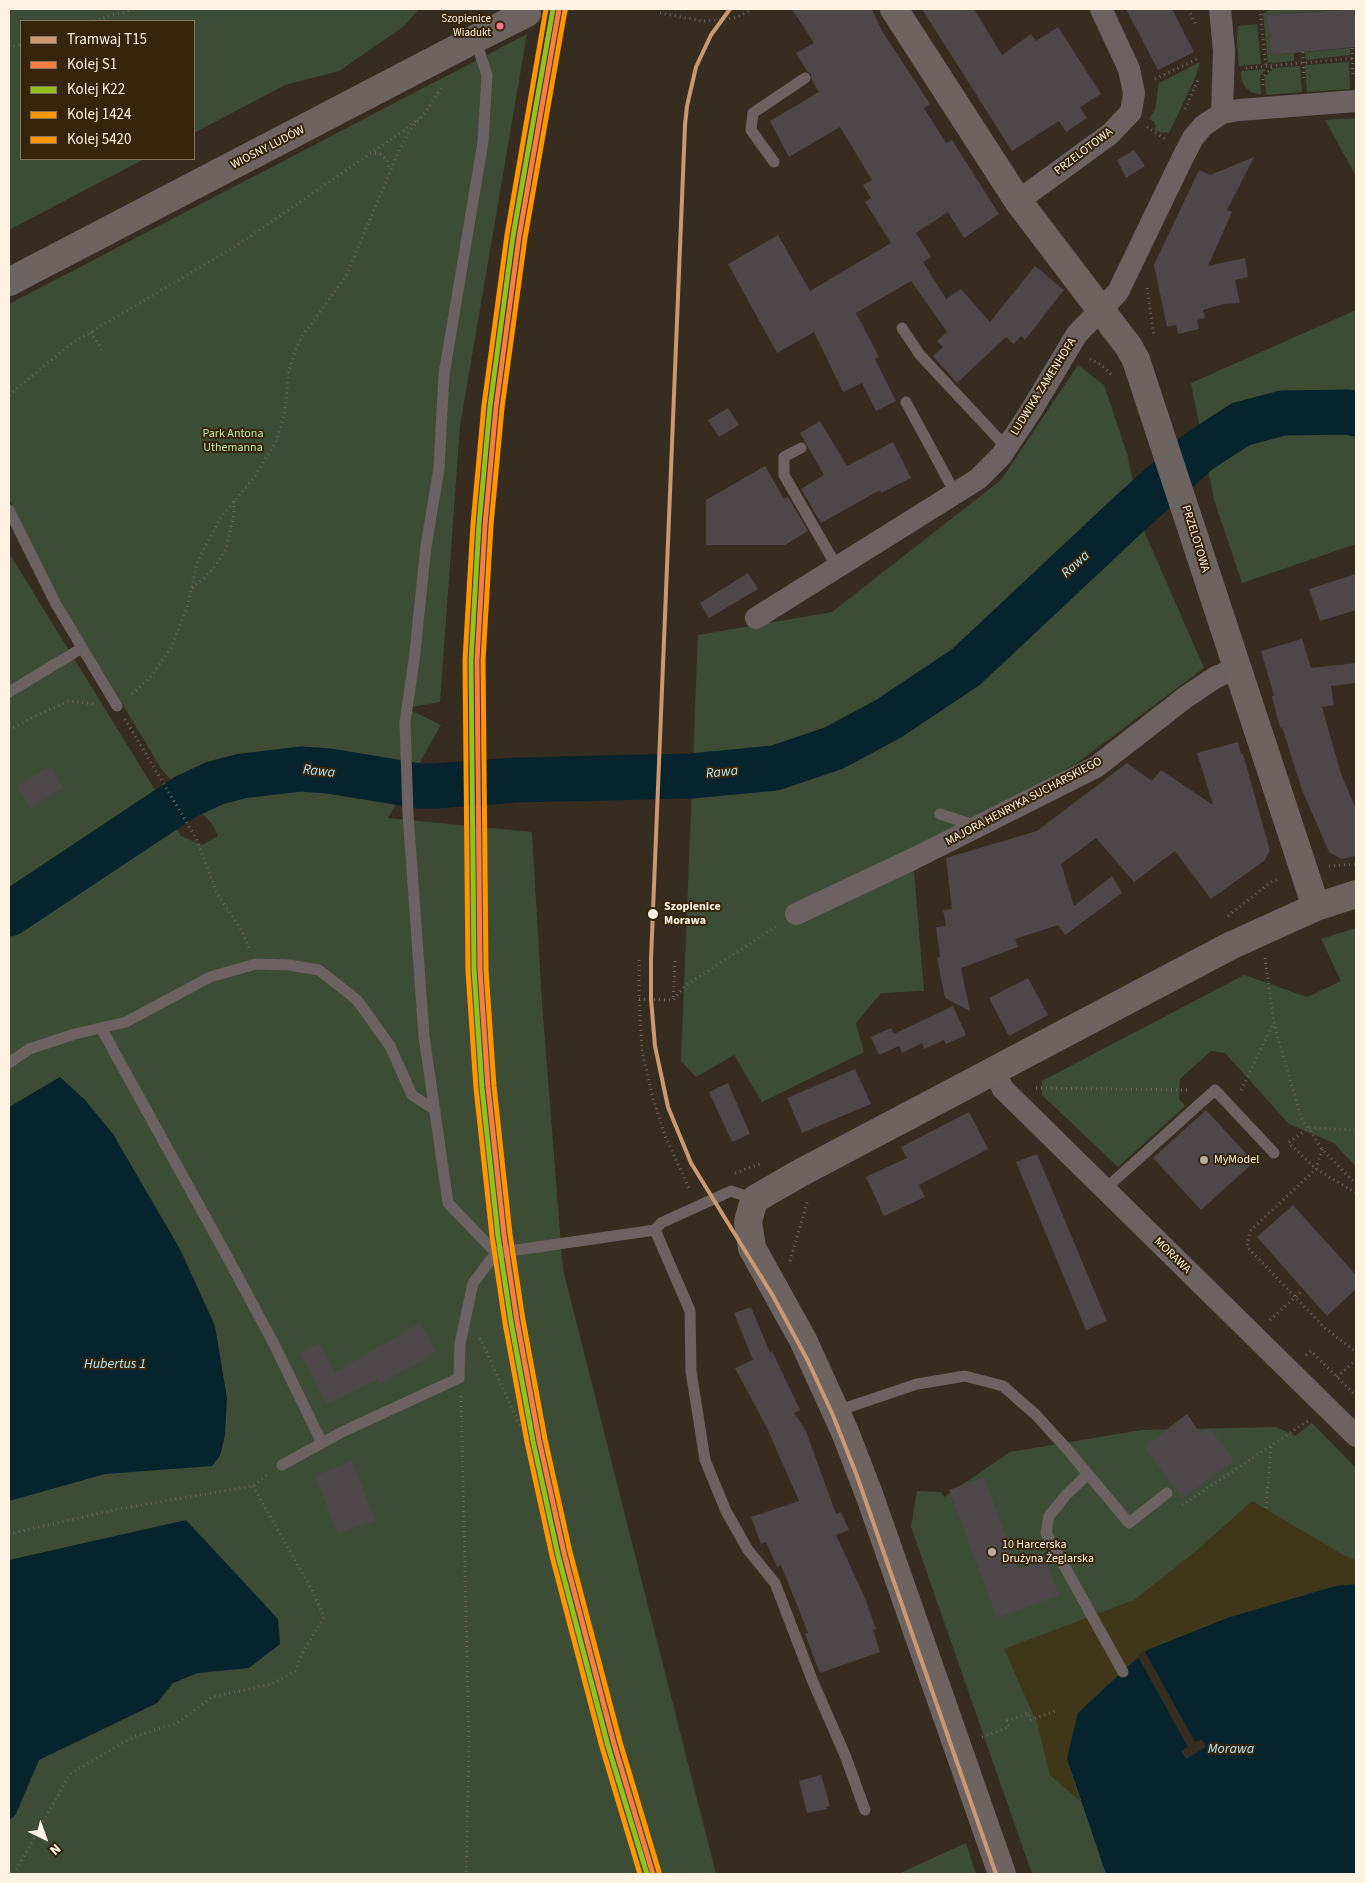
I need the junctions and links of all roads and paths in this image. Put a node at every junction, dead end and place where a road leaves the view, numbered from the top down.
1 (133, 9) edge
2 (752, 9) edge
3 (894, 9) edge
4 (1100, 9) edge
5 (1220, 9) edge
6 (1262, 10) edge
7 (527, 13) dead end
8 (660, 13) dead end
9 (97, 20) edge
10 (475, 39) junction
11 (1352, 48) dead end
12 (1303, 52) dead end
13 (1204, 56) dead end
14 (1354, 58) edge
15 (1303, 63) junction
16 (1266, 66) junction
17 (1223, 70) junction
18 (1199, 76) dead end
19 (805, 78) dead end
20 (442, 85) dead end
21 (1155, 85) dead end
22 (1355, 101) edge
23 (1305, 105) junction
24 (425, 113) junction
25 (1222, 113) junction
26 (1181, 117) dead end
27 (1142, 123) dead end
28 (1173, 134) dead end
29 (370, 153) junction
30 (774, 162) dead end
31 (389, 171) junction
32 (1018, 201) junction
33 (9, 282) edge
34 (1147, 287) dead end
35 (1101, 310) junction
36 (902, 328) dead end
37 (91, 332) junction
38 (1155, 343) dead end
39 (103, 352) dead end
40 (9, 395) edge
41 (906, 402) dead end
42 (800, 448) dead end
43 (1007, 448) junction
44 (955, 493) junction
45 (233, 501) junction
46 (9, 510) edge
47 (837, 567) junction
48 (192, 588) junction
49 (756, 618) dead end
50 (82, 648) junction
51 (1238, 668) junction
52 (9, 692) edge
53 (117, 706) junction
54 (9, 730) edge
55 (940, 814) dead end
56 (978, 826) junction
57 (1356, 864) edge
58 (1321, 866) dead end
59 (1356, 894) edge
60 (1316, 907) junction
61 (796, 914) joint
62 (1264, 950) dead end
63 (639, 960) dead end
64 (675, 961) dead end
65 (256, 964) junction
66 (639, 999) junction
67 (673, 1000) junction
68 (1274, 1024) junction
69 (101, 1028) junction
70 (9, 1063) edge
71 (994, 1071) junction
72 (1027, 1088) dead end
73 (1200, 1103) junction
74 (1231, 1108) junction
75 (435, 1110) junction
76 (1309, 1128) junction
77 (1356, 1130) edge
78 (1322, 1149) junction
79 (1296, 1151) dead end
80 (1274, 1153) joint
81 (766, 1161) dead end
82 (1316, 1169) junction
83 (731, 1174) dead end
84 (1356, 1184) edge
85 (697, 1188) dead end
86 (1104, 1190) junction
87 (1356, 1193) edge
88 (808, 1198) dead end
89 (755, 1199) junction
90 (655, 1230) junction
91 (496, 1253) junction
92 (788, 1268) dead end
93 (1303, 1290) dead end
94 (1295, 1297) junction
95 (465, 1318) junction
96 (1266, 1324) dead end
97 (1356, 1352) edge
98 (1356, 1360) edge
99 (459, 1378) junction
100 (1316, 1396) junction
101 (837, 1411) junction
102 (1312, 1418) dead end
103 (521, 1428) dead end
104 (1356, 1436) edge
105 (322, 1443) junction
106 (1271, 1447) junction
107 (282, 1465) joint
108 (1088, 1474) junction
109 (253, 1486) junction
110 (1167, 1493) dead end
111 (1178, 1508) dead end
112 (1266, 1508) dead end
113 (9, 1534) edge
114 (1123, 1672) dead end
115 (1058, 1710) dead end
116 (979, 1738) dead end
117 (865, 1810) dead end
118 (14, 1874) edge
119 (466, 1874) edge
120 (1002, 1874) edge

1 - 9 path
2 - 8 path
3 - 32 street, PRZELOTOWA
4 - 32 street, PRZELOTOWA
5 - 17 street
6 - 16 path
7 - 10 street, WIOSNY LUDÓW
10 - 33 street, WIOSNY LUDÓW
10 - 75 lane
11 - 14 path
12 - 15 path
13 - 21 path
14 - 15 path
14 - 22 path
15 - 16 path
15 - 23 path
16 - 17 path
17 - 25 street
18 - 26 path
19 - 30 lane
20 - 24 path
22 - 23 street, LUDWIKA ZAMENHOFA
23 - 25 street, LUDWIKA ZAMENHOFA
24 - 29 path
24 - 31 path
25 - 35 street, LUDWIKA ZAMENHOFA
27 - 28 path
29 - 31 path
29 - 37 path
31 - 45 path
32 - 35 street, PRZELOTOWA
34 - 38 path
35 - 43 street, LUDWIKA ZAMENHOFA
35 - 51 street, PRZELOTOWA
36 - 43 lane
37 - 39 path
37 - 40 path
41 - 44 lane
42 - 47 lane
43 - 44 street, LUDWIKA ZAMENHOFA
44 - 47 street, LUDWIKA ZAMENHOFA
45 - 48 path
45 - 48 path
46 - 50 lane
47 - 49 street, LUDWIKA ZAMENHOFA
48 - 53 path
50 - 52 lane
50 - 53 lane
51 - 56 street, MAJORA HENRYKA SUCHARSKIEGO
51 - 60 street, PRZELOTOWA
53 - 54 path
53 - 65 path
55 - 56 lane
56 - 61 street, MAJORA HENRYKA SUCHARSKIEGO
57 - 58 path
59 - 60 street
60 - 71 street
61 - 67 path
62 - 68 path
63 - 66 path
64 - 67 path
65 - 69 lane
65 - 75 lane
66 - 67 path
66 - 85 path
68 - 74 path
68 - 76 path
69 - 70 lane
69 - 105 lane
71 - 86 street, MORAWA
71 - 89 street
72 - 73 path
73 - 74 lane
73 - 86 lane
74 - 80 lane
75 - 91 lane
76 - 77 path
76 - 78 path
76 - 80 path
78 - 82 path
78 - 84 path
79 - 82 path
81 - 83 path
82 - 87 path
82 - 94 path
86 - 100 street, MORAWA
88 - 92 path
89 - 90 lane
89 - 101 street
90 - 91 lane
90 - 117 lane
91 - 95 lane
93 - 94 path
94 - 96 path
94 - 97 path
95 - 99 lane
95 - 103 path
98 - 100 path
99 - 105 lane
99 - 119 path
100 - 104 street, MORAWA
101 - 108 lane
101 - 120 street
102 - 106 path
105 - 107 lane
106 - 111 path
106 - 112 path
107 - 109 path
108 - 110 lane
108 - 114 lane
109 - 113 path
109 - 118 path
115 - 116 path

